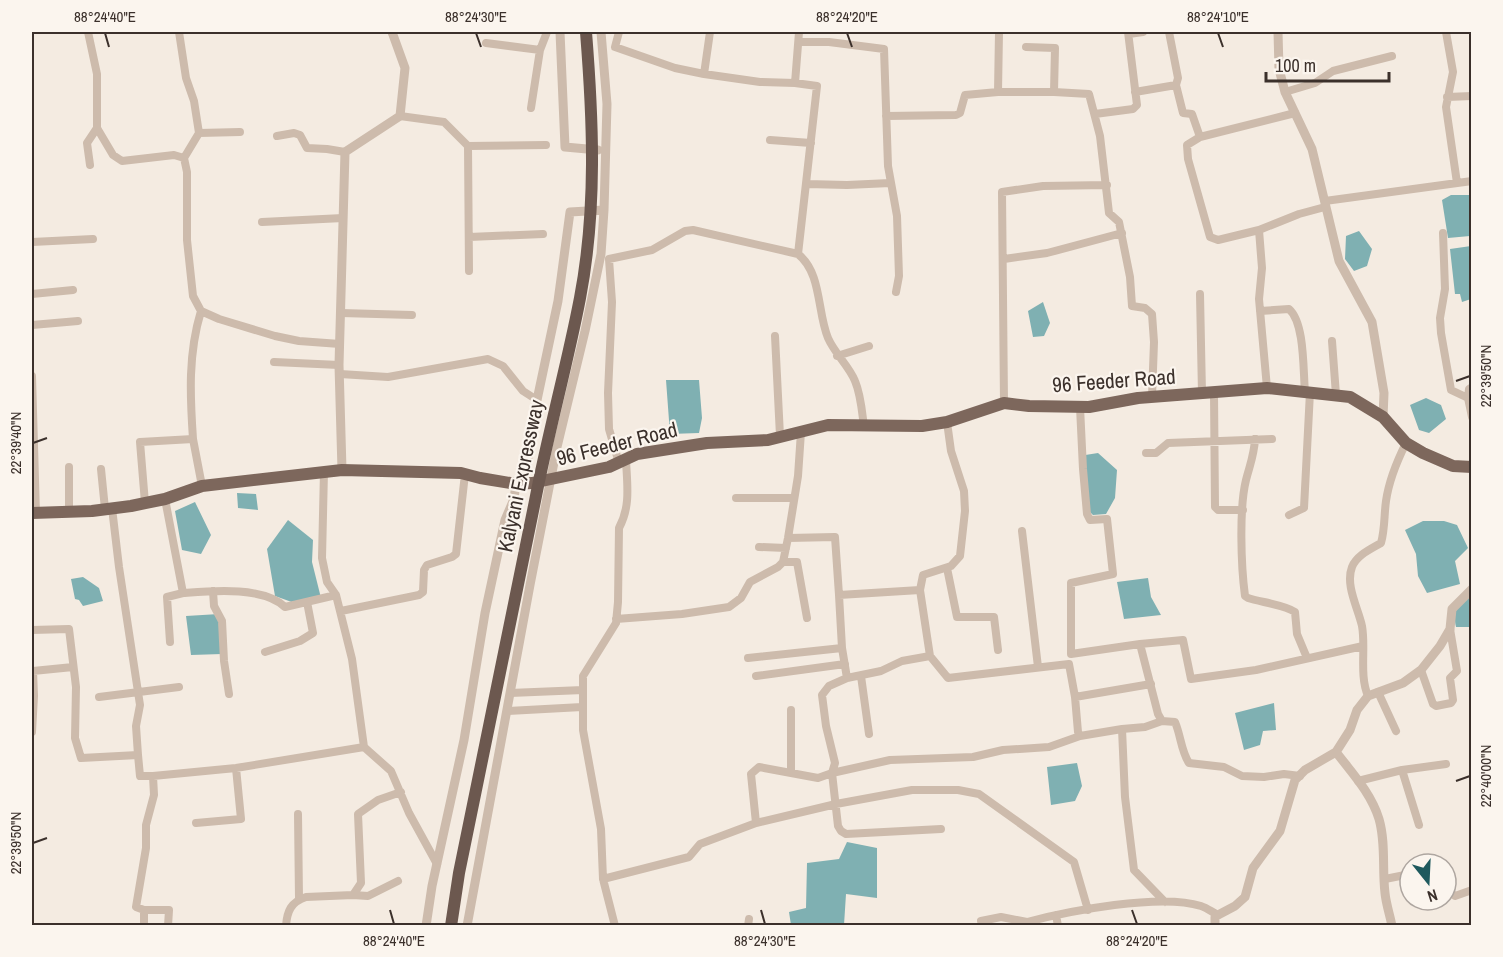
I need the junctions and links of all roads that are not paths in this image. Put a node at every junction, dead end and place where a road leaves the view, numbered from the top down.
1 (88, 32) edge
2 (179, 32) edge
3 (392, 32) edge
4 (547, 32) edge
5 (560, 32) edge
6 (586, 32) edge
7 (601, 32) edge
8 (619, 32) edge
9 (710, 32) edge
10 (799, 32) edge
11 (999, 32) edge
12 (1143, 32) edge
13 (1169, 32) edge
14 (1278, 32) edge
15 (1446, 32) edge
16 (1129, 33) edge
17 (799, 42) junction
18 (486, 43) dead end
19 (1026, 47) dead end
20 (540, 50) junction
21 (1392, 56) dead end
22 (705, 74) junction
23 (795, 83) junction
24 (1176, 86) junction
25 (998, 92) junction
26 (1054, 92) junction
27 (1136, 92) junction
28 (1285, 92) junction
29 (1472, 96) edge
30 (1447, 97) junction
31 (531, 108) dead end
32 (1295, 113) junction
33 (1095, 114) junction
34 (400, 116) junction
35 (886, 116) junction
36 (97, 128) junction
37 (240, 132) dead end
38 (199, 133) junction
39 (277, 136) dead end
40 (1200, 137) junction
41 (770, 140) dead end
42 (811, 143) junction
43 (546, 145) dead end
44 (468, 146) junction
45 (606, 151) junction
46 (345, 152) junction
47 (184, 158) junction
48 (90, 165) dead end
49 (1472, 181) edge
50 (890, 183) junction
51 (1457, 183) junction
52 (807, 184) junction
53 (1107, 185) junction
54 (1325, 204) junction
55 (604, 210) junction
56 (343, 218) junction
57 (262, 222) dead end
58 (1259, 230) junction
59 (1122, 233) junction
60 (1443, 233) dead end
61 (543, 234) dead end
62 (469, 237) junction
63 (93, 238) dead end
64 (32, 242) edge
65 (798, 254) junction
66 (1004, 259) junction
67 (469, 271) dead end
68 (73, 290) dead end
69 (896, 292) dead end
70 (32, 294) edge
71 (1200, 294) dead end
72 (201, 311) junction
73 (1260, 311) junction
74 (341, 313) junction
75 (412, 315) dead end
76 (78, 321) dead end
77 (32, 326) edge
78 (775, 336) dead end
79 (1332, 341) dead end
80 (340, 344) junction
81 (869, 346) dead end
82 (837, 356) junction
83 (274, 362) dead end
84 (340, 370) junction
85 (32, 376) edge
86 (1472, 387) edge
87 (1267, 388) junction
88 (1307, 392) junction
89 (1208, 393) junction
90 (1336, 395) junction
91 (1152, 397) junction
92 (1468, 398) junction
93 (537, 400) junction
94 (1004, 403) junction
95 (1080, 407) junction
96 (1383, 417) junction
97 (1472, 417) edge
98 (946, 422) junction
99 (864, 427) junction
100 (801, 432) junction
101 (780, 436) junction
102 (193, 439) junction
103 (1254, 439) junction
104 (1272, 439) dead end
105 (1213, 441) junction
106 (1406, 443) junction
107 (1146, 453) dead end
108 (623, 462) junction
109 (69, 467) dead end
110 (1472, 467) edge
111 (102, 469) dead end
112 (342, 470) junction
113 (324, 471) junction
114 (465, 474) junction
115 (551, 480) junction
116 (524, 484) junction
117 (202, 486) junction
118 (736, 498) dead end
119 (794, 498) junction
120 (165, 499) junction
121 (145, 503) junction
122 (108, 509) junction
123 (1243, 510) junction
124 (69, 511) junction
125 (34, 514) edge
126 (1289, 515) dead end
127 (1022, 531) dead end
128 (788, 538) junction
129 (759, 547) dead end
130 (786, 548) junction
131 (783, 562) junction
132 (947, 568) junction
133 (1472, 589) edge
134 (920, 590) junction
135 (213, 591) junction
136 (183, 593) junction
137 (336, 595) junction
138 (839, 595) junction
139 (307, 602) junction
140 (340, 611) junction
141 (807, 618) dead end
142 (616, 619) junction
143 (1450, 629) junction
144 (32, 630) edge
145 (170, 642) dead end
146 (1140, 644) junction
147 (1363, 646) junction
148 (842, 648) junction
149 (998, 650) dead end
150 (265, 652) dead end
151 (930, 656) junction
152 (1307, 657) junction
153 (748, 658) dead end
154 (845, 664) junction
155 (73, 667) junction
156 (1038, 667) junction
157 (1421, 670) junction
158 (756, 675) dead end
159 (861, 676) junction
160 (847, 678) junction
161 (1151, 684) junction
162 (179, 687) dead end
163 (583, 690) junction
164 (138, 692) junction
165 (1378, 692) junction
166 (510, 693) junction
167 (229, 694) dead end
168 (1368, 696) junction
169 (99, 697) dead end
170 (1075, 697) junction
171 (582, 706) junction
172 (791, 710) dead end
173 (507, 711) junction
174 (1162, 721) junction
175 (1122, 729) junction
176 (1396, 731) dead end
177 (32, 732) edge
178 (869, 734) dead end
179 (1080, 736) junction
180 (364, 747) junction
181 (1336, 752) junction
182 (138, 755) junction
183 (1446, 765) dead end
184 (236, 768) junction
185 (1402, 770) junction
186 (791, 772) junction
187 (832, 773) junction
188 (153, 776) junction
189 (1300, 776) junction
190 (1358, 781) junction
191 (401, 792) junction
192 (836, 804) junction
193 (298, 814) dead end
194 (196, 823) dead end
195 (756, 823) junction
196 (1419, 825) dead end
197 (941, 829) dead end
198 (438, 864) junction
199 (1398, 876) edge
200 (603, 879) junction
201 (1385, 879) junction
202 (398, 881) dead end
203 (353, 895) junction
204 (298, 899) junction
205 (1165, 902) junction
206 (144, 910) junction
207 (1088, 910) junction
208 (1056, 915) junction
209 (1218, 915) junction
210 (981, 921) dead end
211 (1025, 924) edge
212 (144, 926) edge
213 (168, 926) edge
214 (286, 926) edge
215 (426, 926) edge
216 (452, 926) edge
217 (467, 926) edge
218 (615, 926) edge
219 (1058, 926) edge
220 (1215, 926) edge
221 (1392, 926) edge

1 - 36 street
2 - 38 street
3 - 34 street
4 - 20 street
5 - 45 street
6 - 216 highway, Kalyani Expressway
7 - 45 street
8 - 22 street
9 - 22 street
10 - 17 street
11 - 25 street
12 - 16 street
13 - 24 street
14 - 28 street
15 - 30 street
16 - 27 street
17 - 23 street
17 - 35 street
18 - 20 street
19 - 26 street
20 - 31 street
21 - 28 street
22 - 23 street
23 - 42 street
24 - 27 street
24 - 40 street
25 - 26 street
25 - 35 street
26 - 33 street
27 - 33 street
28 - 32 street
29 - 30 street
30 - 51 street
32 - 40 street
32 - 54 street
33 - 53 street
34 - 44 street
34 - 46 street
35 - 50 street
36 - 47 street
36 - 48 street
37 - 38 street
38 - 47 street
39 - 46 street
40 - 58 street
41 - 42 street
42 - 52 street
43 - 44 street
44 - 62 street
45 - 55 street
46 - 56 street
47 - 72 street
49 - 51 street
50 - 52 street
50 - 69 street
51 - 54 street
52 - 65 street
53 - 59 street
53 - 66 street
54 - 58 street
54 - 96 street
55 - 93 street
55 - 115 street
56 - 57 street
56 - 74 street
58 - 73 street
59 - 66 street
59 - 91 street
60 - 92 street
61 - 62 street
62 - 67 street
63 - 64 street
65 - 82 street
65 - 108 street
66 - 94 street
68 - 70 street
71 - 89 street
72 - 80 street
72 - 102 street
73 - 87 street
73 - 88 street
74 - 75 street
74 - 80 street
76 - 77 street
78 - 101 street
79 - 90 street
80 - 84 street
81 - 82 street
82 - 99 street
83 - 84 street
84 - 93 street
84 - 112 street
85 - 125 street
86 - 92 street
87 - 88 main road, 96 Feeder Road
87 - 89 main road, 96 Feeder Road
88 - 90 main road, 96 Feeder Road
88 - 126 street
89 - 91 main road, 96 Feeder Road
89 - 105 street
90 - 96 main road, 96 Feeder Road
91 - 95 main road, 96 Feeder Road
92 - 97 street
93 - 116 street
94 - 95 main road, 96 Feeder Road
94 - 98 main road, 96 Feeder Road
95 - 146 street
96 - 106 main road, 96 Feeder Road
98 - 99 main road, 96 Feeder Road
98 - 132 street
99 - 100 main road, 96 Feeder Road
100 - 101 main road, 96 Feeder Road
100 - 119 street
101 - 108 main road, 96 Feeder Road
102 - 117 street
102 - 121 street
103 - 104 street
103 - 105 street
103 - 123 street
105 - 107 street
105 - 123 street
106 - 110 main road, 96 Feeder Road
106 - 147 street
108 - 115 main road, 96 Feeder Road
108 - 142 street
109 - 124 street
111 - 122 street
112 - 113 main road
112 - 114 main road
113 - 117 main road
113 - 137 street
114 - 116 main road
114 - 140 street
115 - 116 main road, 96 Feeder Road
115 - 166 street
116 - 198 street
117 - 120 main road
118 - 119 street
119 - 128 street
120 - 121 main road
120 - 136 street
121 - 122 main road
122 - 124 main road
122 - 164 street
123 - 152 street
124 - 125 main road
127 - 156 street
128 - 130 street
128 - 138 street
129 - 130 street
130 - 131 street
131 - 141 street
131 - 142 street
132 - 134 street
132 - 149 street
133 - 143 street
134 - 138 street
134 - 151 street
135 - 136 street
135 - 139 street
135 - 167 street
136 - 145 street
137 - 139 street
137 - 140 street
138 - 148 street
139 - 150 street
140 - 180 street
142 - 163 street
143 - 157 street
143 - 157 street
144 - 155 street
146 - 152 street
146 - 161 street
147 - 152 street
147 - 168 street
148 - 153 street
148 - 154 street
151 - 156 street
151 - 159 street
154 - 158 street
154 - 160 street
155 - 177 street
155 - 182 street
156 - 170 street
157 - 165 street
159 - 160 street
159 - 178 street
160 - 187 street
161 - 170 street
161 - 174 street
162 - 164 street
163 - 166 street
163 - 171 street
164 - 169 street
164 - 182 street
165 - 168 street
165 - 176 street
166 - 173 street
168 - 181 street
170 - 179 street
171 - 173 street
171 - 200 street
172 - 186 street
173 - 217 street
174 - 175 street
174 - 189 street
175 - 179 street
175 - 205 street
179 - 187 street
180 - 184 street
180 - 191 street
181 - 189 street
181 - 190 street
182 - 188 street
183 - 185 street
184 - 188 street
184 - 194 street
185 - 190 street
185 - 196 street
186 - 187 street
186 - 195 street
187 - 192 street
188 - 206 street
189 - 209 street
190 - 201 street
191 - 198 street
191 - 203 street
192 - 195 street
192 - 197 street
192 - 207 street
193 - 204 street
195 - 200 street
198 - 215 street
199 - 201 street
200 - 218 street
201 - 221 street
202 - 203 street
203 - 204 street
204 - 214 street
205 - 207 street
205 - 209 street
206 - 212 street
206 - 213 street
207 - 208 street
208 - 211 street
208 - 219 street
209 - 220 street
210 - 211 street

